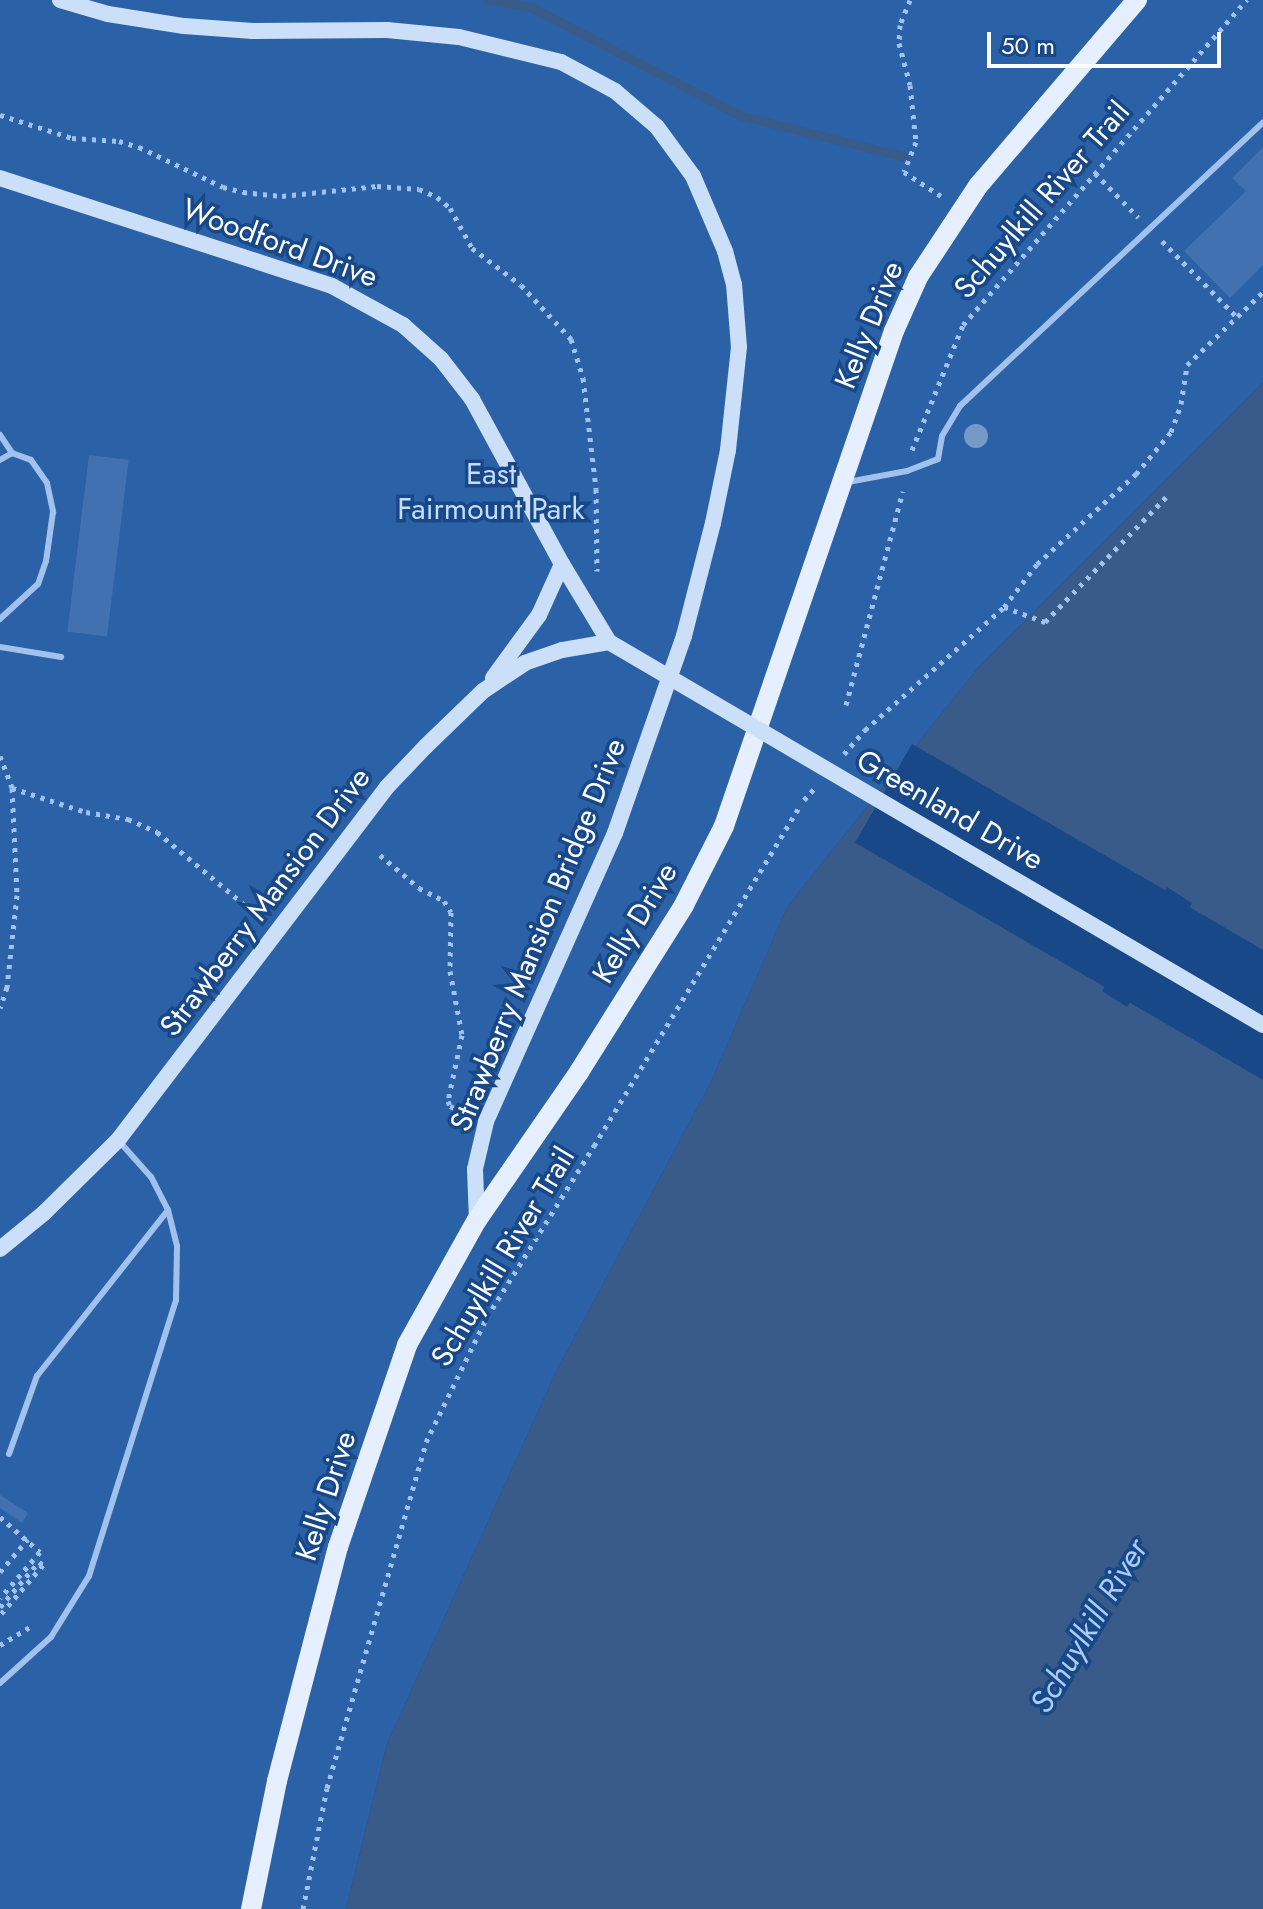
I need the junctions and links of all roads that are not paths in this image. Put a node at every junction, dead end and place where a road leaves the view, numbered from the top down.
1 (60, 0) edge
2 (1137, 0) edge
3 (1263, 122) edge
4 (0, 178) edge
5 (0, 435) edge
6 (12, 453) junction
7 (0, 460) edge
8 (841, 484) junction
9 (562, 564) junction
10 (0, 619) edge
11 (609, 642) junction
12 (0, 647) edge
13 (61, 657) dead end
14 (483, 691) junction
15 (1263, 1025) edge
16 (118, 1140) junction
17 (168, 1210) junction
18 (477, 1220) junction
19 (0, 1249) edge
20 (9, 1454) dead end
21 (0, 1683) edge
22 (251, 1909) edge

1 - 18 street, Strawberry Mansion Bridge Drive
2 - 8 main road, Kelly Drive
3 - 8 lane
4 - 9 street, Woodford Drive
5 - 6 lane
6 - 7 lane
6 - 10 lane
8 - 18 main road, Kelly Drive
9 - 11 street, Woodford Drive
9 - 14 street
11 - 14 street, Strawberry Mansion Drive
11 - 15 street, Greenland Drive, bridge
12 - 13 lane
14 - 16 street, Strawberry Mansion Drive
16 - 17 lane
16 - 19 street, Strawberry Mansion Drive
17 - 20 lane
17 - 21 lane
18 - 22 main road, Kelly Drive

